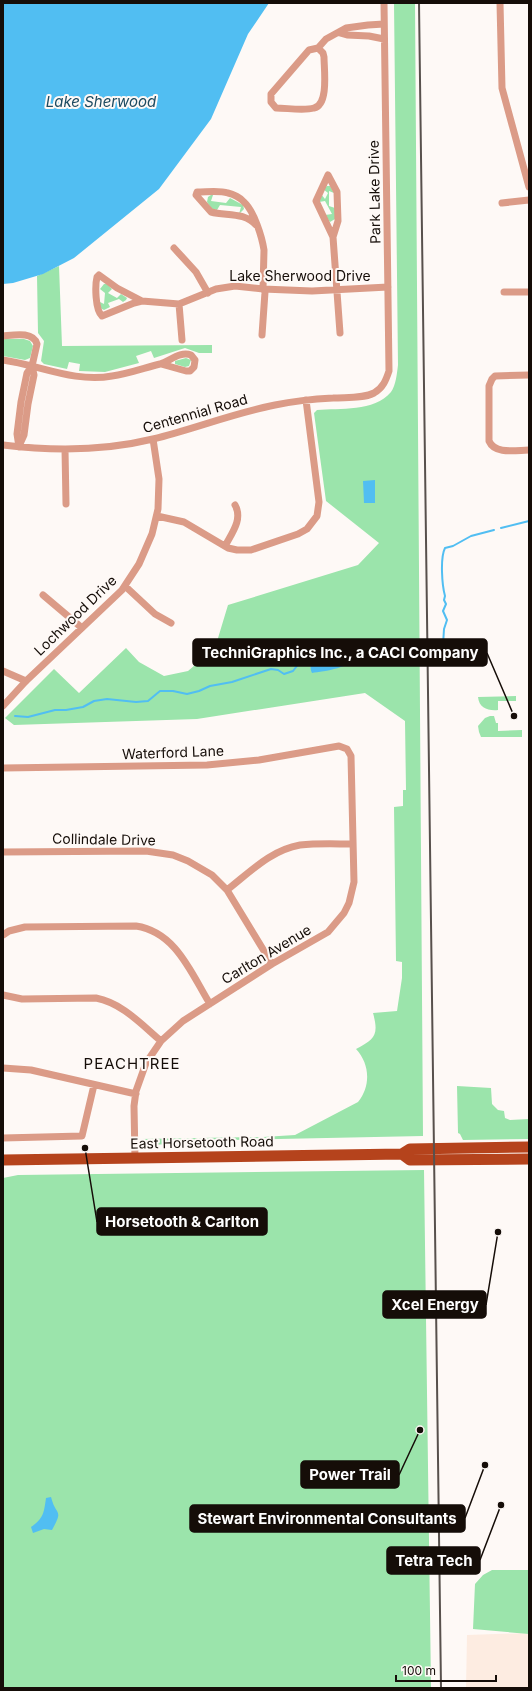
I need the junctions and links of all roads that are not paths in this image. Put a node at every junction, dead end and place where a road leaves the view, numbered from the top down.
1 (384, 3) edge
2 (500, 3) edge
3 (384, 24) junction
4 (340, 33) junction
5 (384, 39) junction
6 (318, 48) junction
7 (529, 187) edge
8 (529, 200) edge
9 (502, 203) dead end
10 (256, 224) junction
11 (333, 238) junction
12 (174, 248) dead end
13 (388, 287) junction
14 (264, 289) junction
15 (336, 289) junction
16 (504, 292) dead end
17 (529, 292) edge
18 (208, 293) junction
19 (142, 301) junction
20 (180, 304) junction
21 (340, 332) dead end
22 (262, 334) dead end
23 (3, 336) edge
24 (182, 340) dead end
25 (3, 360) edge
26 (161, 364) dead end
27 (32, 366) junction
28 (529, 375) edge
29 (386, 379) joint
30 (306, 400) junction
31 (153, 439) junction
32 (3, 445) edge
33 (19, 447) junction
34 (65, 449) junction
35 (529, 450) edge
36 (66, 504) dead end
37 (235, 505) dead end
38 (157, 516) junction
39 (225, 546) junction
40 (125, 586) junction
41 (43, 595) dead end
42 (171, 623) dead end
43 (82, 628) junction
44 (3, 671) edge
45 (26, 681) junction
46 (3, 706) edge
47 (343, 747) joint
48 (3, 768) edge
49 (353, 844) junction
50 (3, 852) edge
51 (227, 890) junction
52 (3, 935) edge
53 (272, 964) junction
54 (3, 995) edge
55 (210, 1004) junction
56 (161, 1041) junction
57 (3, 1068) edge
58 (94, 1085) junction
59 (136, 1094) junction
60 (3, 1138) edge
61 (529, 1147) edge
62 (402, 1154) junction
63 (135, 1158) junction
64 (529, 1159) edge
65 (3, 1160) edge

1 - 3 street, Park Lake Drive
2 - 7 street
3 - 4 street
3 - 5 street, Park Lake Drive
4 - 5 street
4 - 6 street
5 - 13 street, Park Lake Drive
6 - 6 street
8 - 9 street
10 - 10 street
10 - 14 street
11 - 11 street
11 - 15 street
12 - 18 street
13 - 15 street, Lake Sherwood Drive
13 - 29 street, Park Lake Drive
14 - 15 street, Lake Sherwood Drive
14 - 18 street, Lake Sherwood Drive
14 - 22 street
15 - 21 street
16 - 17 street
18 - 20 street, Lake Sherwood Drive
19 - 19 street, Lake Sherwood Drive
19 - 20 street, Lake Sherwood Drive
20 - 24 street
23 - 27 street
25 - 27 street
26 - 27 street
27 - 33 street
28 - 35 street
29 - 30 street, Centennial Road
30 - 31 street, Centennial Road
30 - 39 street
31 - 34 street, Centennial Road
31 - 38 street, Lochwood Drive
32 - 33 street, Centennial Road
33 - 34 street, Centennial Road
34 - 36 street
37 - 39 street
38 - 39 street
38 - 40 street, Lochwood Drive
40 - 42 street
40 - 43 street, Lochwood Drive
41 - 43 street
43 - 45 street, Lochwood Drive
44 - 45 street
45 - 46 street, Lochwood Drive
47 - 48 street, Waterford Lane
47 - 49 street, Carlton Avenue
49 - 51 street
49 - 53 street, Carlton Avenue
50 - 51 street, Collindale Drive
51 - 53 street, Collindale Drive
52 - 55 street
53 - 55 street, Carlton Avenue
54 - 56 street
55 - 56 street, Carlton Avenue
56 - 59 street, Carlton Avenue
57 - 58 street
58 - 59 street
58 - 60 street
59 - 63 street, Carlton Avenue
61 - 62 main road, East Horsetooth Road
62 - 63 main road, East Horsetooth Road
62 - 64 main road, East Horsetooth Road
63 - 65 main road, East Horsetooth Road

